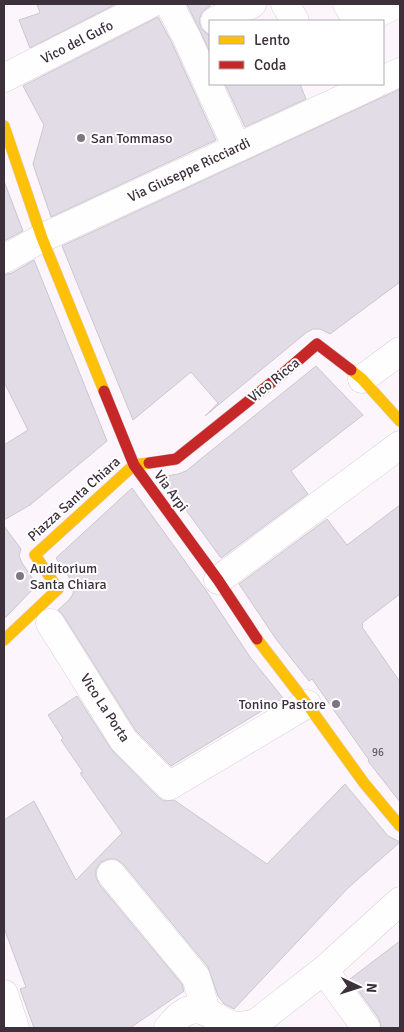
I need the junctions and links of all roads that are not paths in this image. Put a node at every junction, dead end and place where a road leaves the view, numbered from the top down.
1 (150, 4) edge
2 (169, 4) edge
3 (252, 4) edge
4 (285, 4) edge
5 (347, 4) edge
6 (397, 4) edge
7 (217, 20) edge
8 (294, 20) edge
9 (358, 20) edge
10 (361, 20) edge
11 (209, 24) edge
12 (186, 36) junction
13 (400, 72) edge
14 (4, 78) edge
15 (384, 80) edge
16 (373, 85) edge
17 (4, 126) edge
18 (237, 148) junction
19 (42, 238) junction
20 (4, 259) edge
21 (400, 351) edge
22 (362, 378) junction
23 (400, 421) edge
24 (400, 445) edge
25 (134, 465) junction
26 (218, 580) junction
27 (50, 623) dead end
28 (4, 640) edge
29 (307, 704) junction
30 (400, 826) edge
31 (111, 874) dead end
32 (400, 901) edge
33 (324, 970) junction
34 (4, 994) edge
35 (206, 1011) junction
36 (15, 1028) edge
37 (168, 1028) edge
38 (366, 1028) edge

1 - 14 street, Vico del Gufo
2 - 12 street
3 - 7 street
4 - 8 street
5 - 9 street
6 - 10 street
11 - 12 street
12 - 18 street
13 - 15 street
16 - 18 street, Via Giuseppe Ricciardi
17 - 19 street, Via Arpi
18 - 19 street, Via Giuseppe Ricciardi
19 - 20 street, Via Giuseppe Ricciardi
19 - 25 street, Via Arpi
21 - 22 street
22 - 23 street, Vico Ricca
22 - 25 street, Vico Ricca
24 - 26 street
25 - 26 street, Via Arpi
25 - 28 street, Piazza Santa Chiara
26 - 29 street, Via Arpi
27 - 29 street, Vico La Porta
29 - 30 street, Via Arpi
31 - 35 street
32 - 33 street
33 - 35 street
33 - 38 street
34 - 36 street
35 - 37 street

